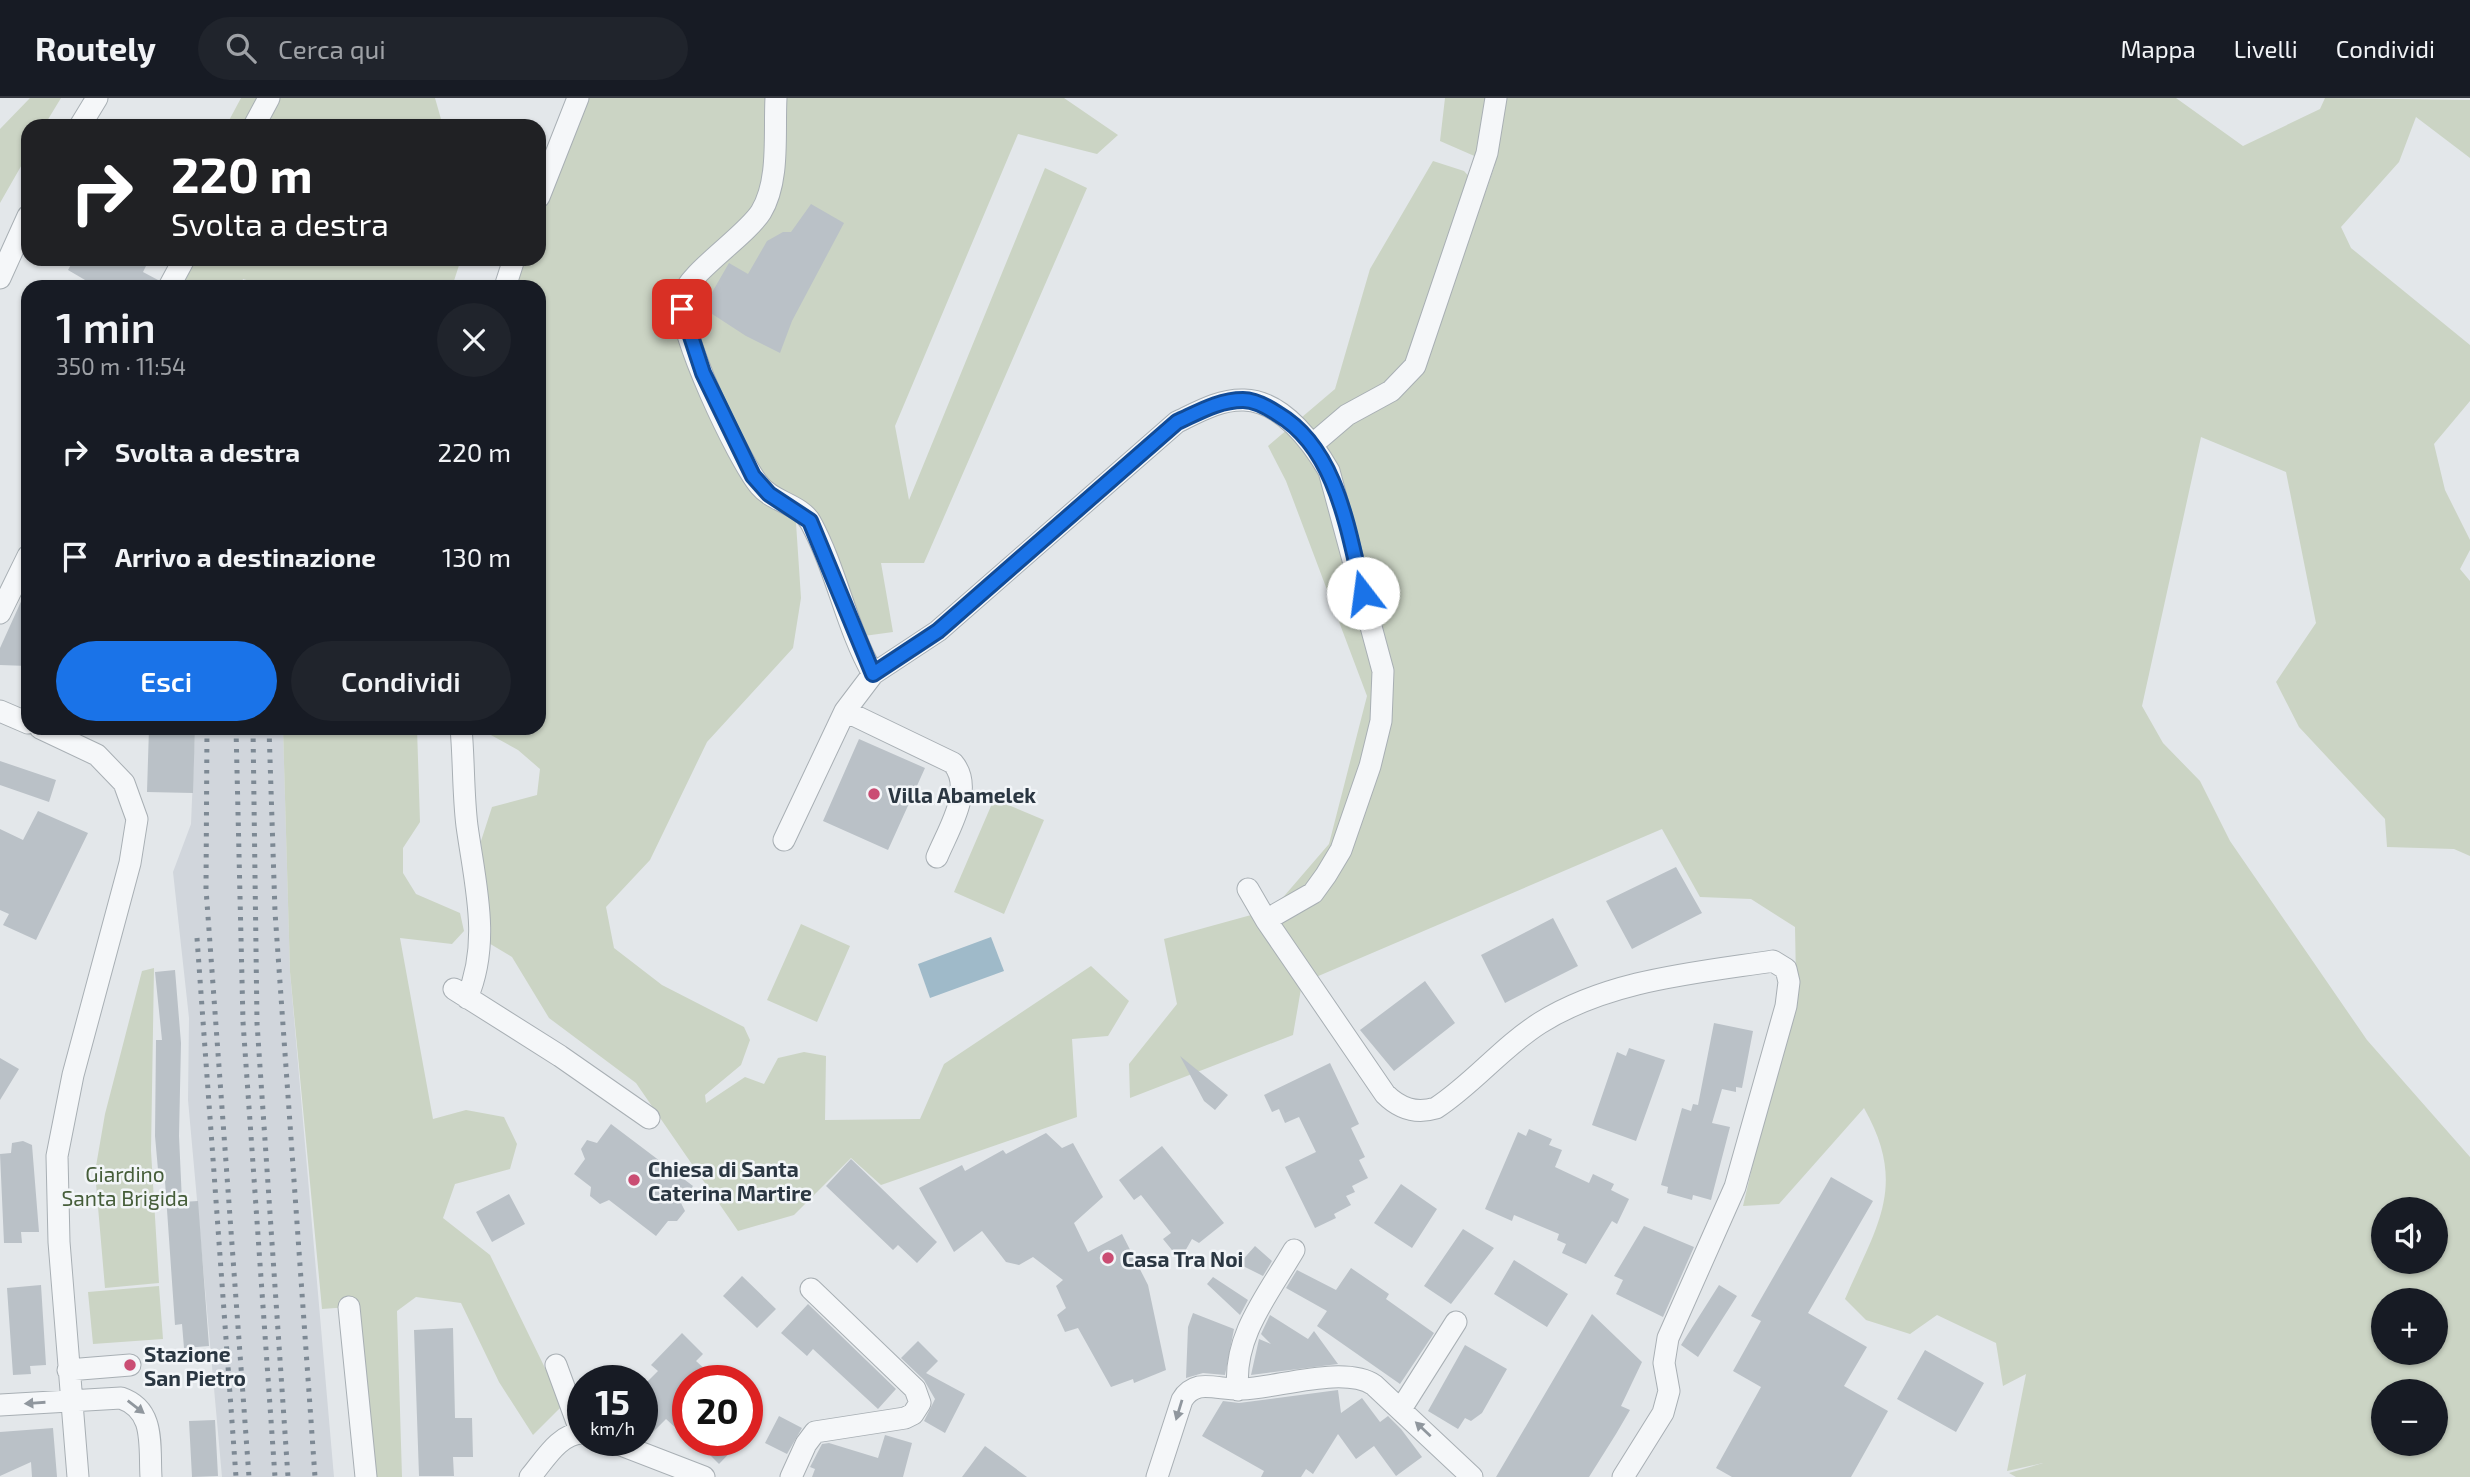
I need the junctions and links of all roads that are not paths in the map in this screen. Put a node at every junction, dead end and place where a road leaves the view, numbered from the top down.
1 (97, 98) edge
2 (270, 98) edge
3 (579, 98) edge
4 (776, 98) edge
5 (1496, 98) edge
6 (84, 119) edge
7 (258, 119) edge
8 (546, 180) edge
9 (21, 232) edge
10 (0, 278) edge
11 (1347, 415) junction
12 (1287, 419) junction
13 (1313, 444) junction
14 (21, 570) edge
15 (0, 614) edge
16 (873, 674) junction
17 (0, 711) edge
18 (845, 711) junction
19 (21, 720) edge
20 (56, 735) edge
21 (461, 735) edge
22 (784, 840) dead end
23 (937, 857) dead end
24 (1248, 889) dead end
25 (1266, 920) junction
26 (649, 1118) dead end
27 (1294, 1250) dead end
28 (811, 1289) dead end
29 (349, 1307) dead end
30 (1455, 1322) dead end
31 (131, 1365) dead end
32 (556, 1365) dead end
33 (68, 1370) junction
34 (1238, 1390) junction
35 (567, 1394) edge
36 (71, 1401) junction
37 (0, 1405) edge
38 (1401, 1409) junction
39 (567, 1437) edge
40 (650, 1456) edge
41 (78, 1477) edge
42 (151, 1477) edge
43 (366, 1477) edge
44 (530, 1477) edge
45 (704, 1477) edge
46 (791, 1477) edge
47 (1157, 1477) edge
48 (1472, 1477) edge
49 (1623, 1477) edge

1 - 6 street
2 - 7 street
3 - 8 street
4 - 16 street
5 - 11 street
9 - 10 street
11 - 12 street
11 - 13 street
12 - 13 street
12 - 16 street
13 - 25 street
14 - 15 street
16 - 18 street
17 - 19 street
18 - 22 street
18 - 23 street
20 - 33 street
21 - 26 street
24 - 25 street
25 - 49 street
27 - 34 street
28 - 46 street
29 - 43 street
30 - 38 street
31 - 33 street
32 - 35 street
33 - 36 street
34 - 38 street
34 -> 47 street
36 -> 37 street
36 - 41 street
36 -> 42 street
48 -> 38 street
39 - 44 street
40 - 45 street

